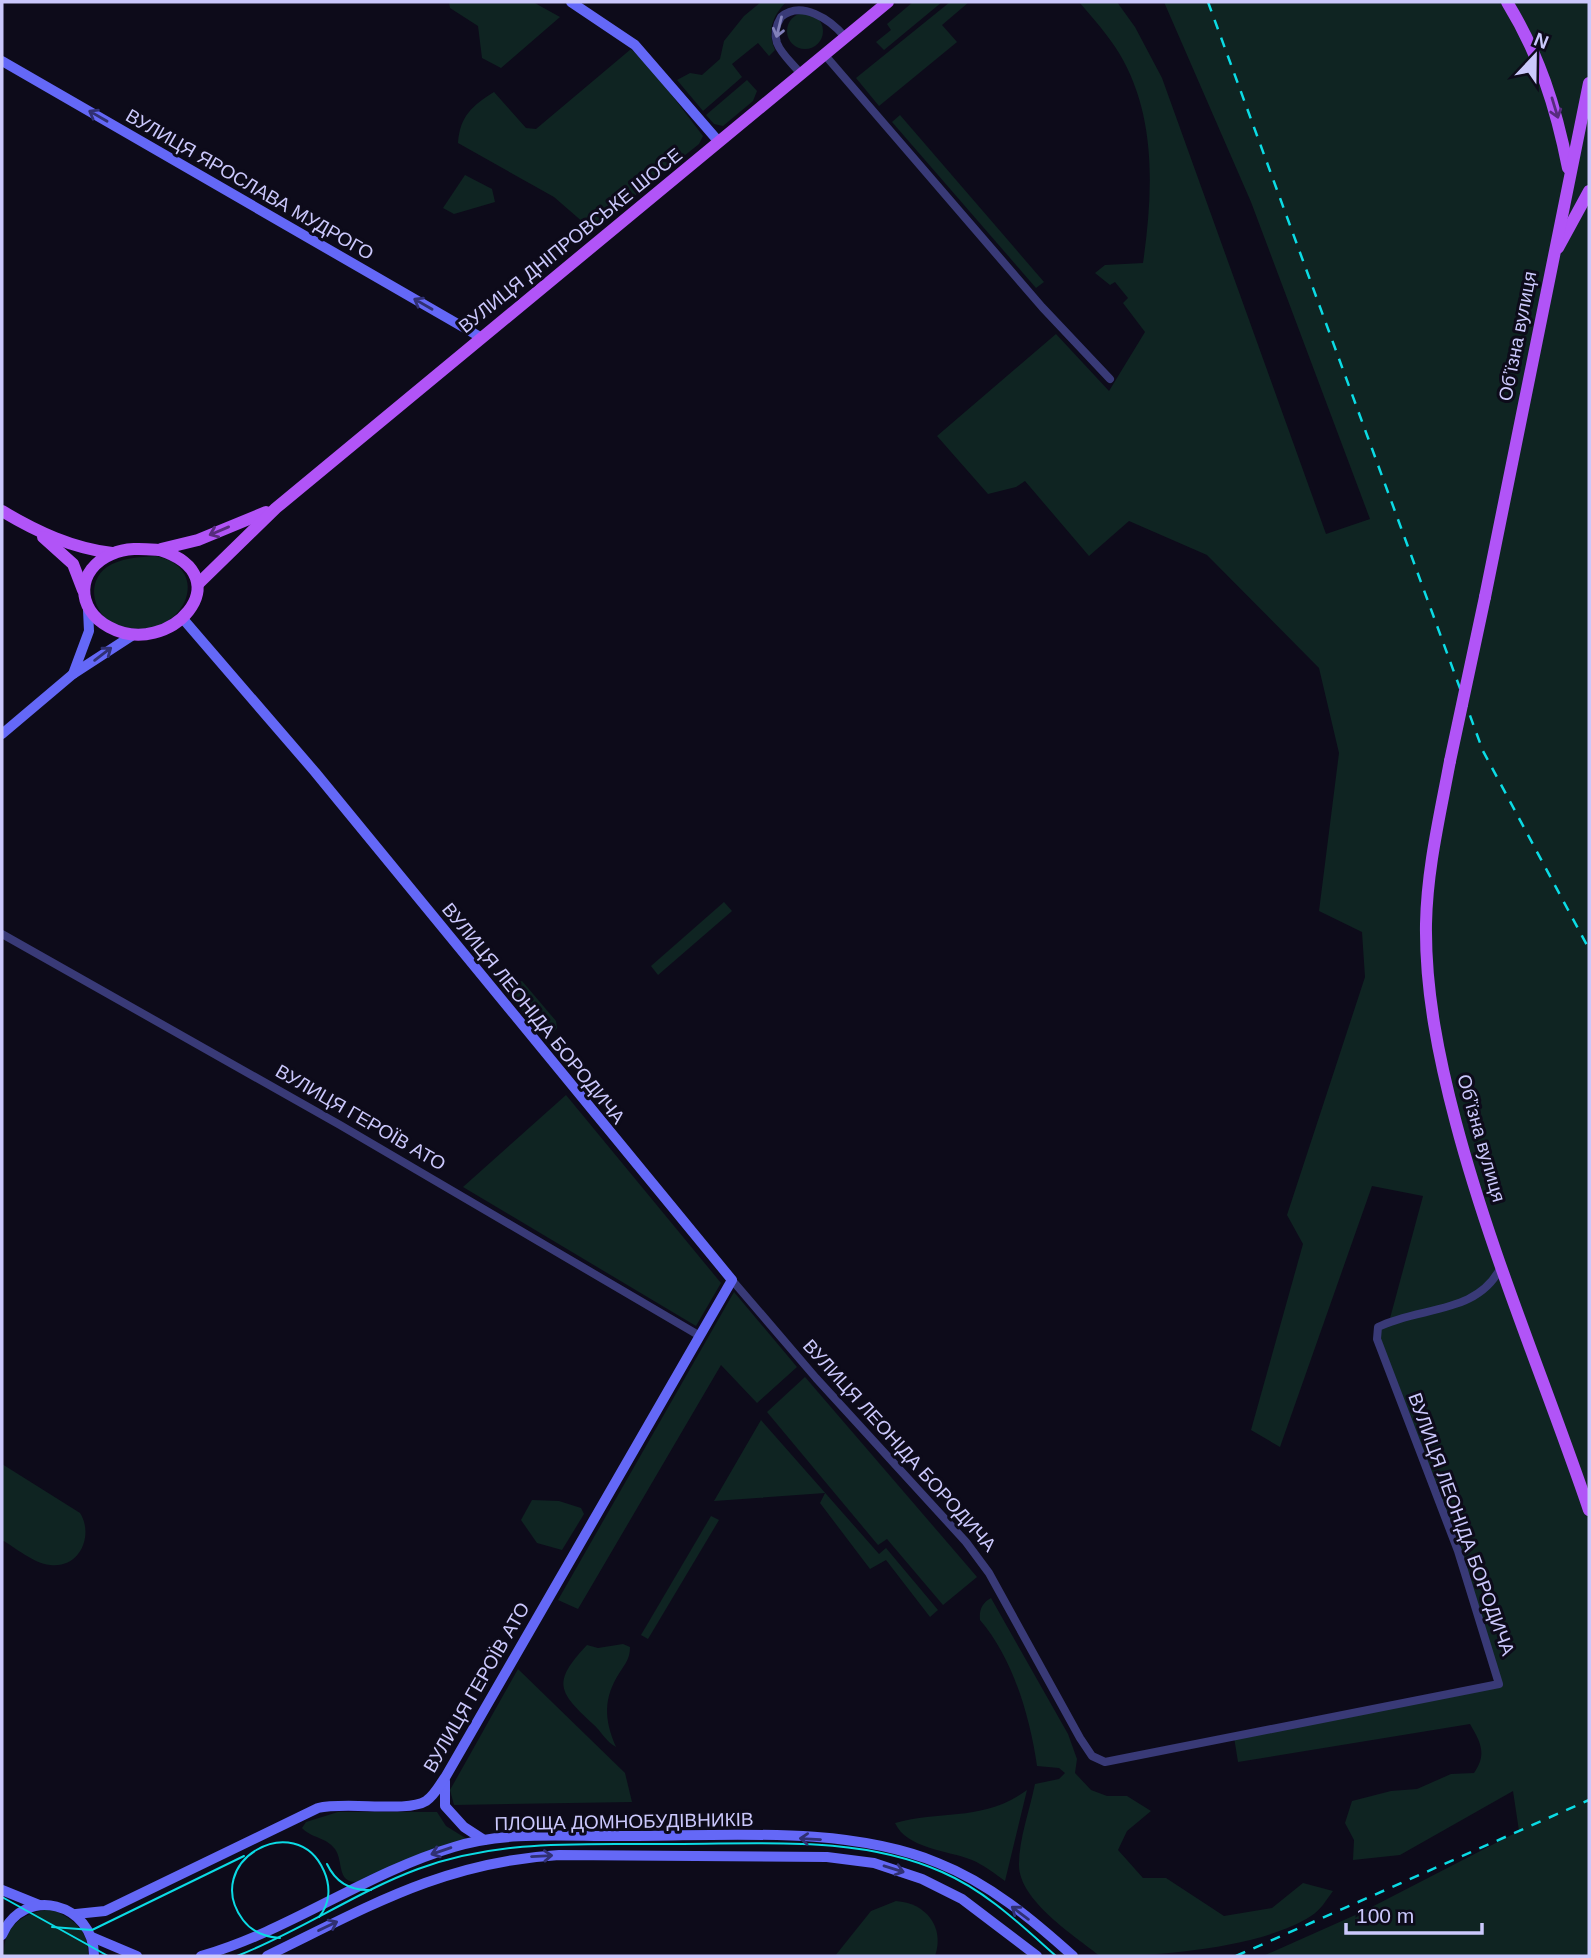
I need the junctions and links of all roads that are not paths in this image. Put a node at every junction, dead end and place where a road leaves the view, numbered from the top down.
1 (571, 2) edge
2 (888, 2) edge
3 (1507, 2) edge
4 (845, 37) junction
5 (824, 54) junction
6 (2, 61) edge
7 (800, 73) junction
8 (1589, 83) edge
9 (719, 142) junction
10 (1569, 175) junction
11 (1589, 191) edge
12 (1551, 261) junction
13 (482, 338) junction
14 (1110, 379) dead end
15 (276, 508) junction
16 (2, 511) edge
17 (37, 532) junction
18 (160, 550) junction
19 (113, 553) junction
20 (198, 584) junction
21 (83, 592) junction
22 (88, 610) junction
23 (184, 620) junction
24 (133, 635) junction
25 (73, 674) junction
26 (2, 734) edge
27 (2, 934) edge
28 (1501, 1267) junction
29 (732, 1280) junction
30 (700, 1336) junction
31 (1589, 1510) edge
32 (446, 1776) junction
33 (484, 1840) junction
34 (2, 1890) edge
35 (39, 1905) junction
36 (76, 1914) junction
37 (3, 1927) edge
38 (92, 1937) junction
39 (94, 1956) edge
40 (137, 1956) edge
41 (201, 1956) edge
42 (267, 1956) edge
43 (1037, 1956) edge
44 (1073, 1956) edge

1 - 9 street
2 - 4 main road, ВУЛИЦЯ ДНІПРОВСЬКЕ ШОСЕ
3 -> 10 main road
4 - 5 main road, ВУЛИЦЯ ДНІПРОВСЬКЕ ШОСЕ
4 -> 7 street
5 - 7 main road, ВУЛИЦЯ ДНІПРОВСЬКЕ ШОСЕ
5 - 14 street
13 -> 6 street, ВУЛИЦЯ ЯРОСЛАВА МУДРОГО
7 - 9 main road, ВУЛИЦЯ ДНІПРОВСЬКЕ ШОСЕ
8 - 10 main road, Обʼїзна вулиця
9 - 13 main road, ВУЛИЦЯ ДНІПРОВСЬКЕ ШОСЕ
10 - 12 main road, Обʼїзна вулиця
11 - 12 main road
12 - 28 main road, Обʼїзна вулиця, bridge
13 - 15 main road, ВУЛИЦЯ ДНІПРОВСЬКЕ ШОСЕ
15 -> 18 main road
15 - 20 main road
16 - 17 main road
17 - 19 main road
17 - 21 main road
18 - 19 main road
18 - 20 main road
19 - 21 main road
20 - 23 main road
21 - 22 main road
22 - 24 main road
22 - 25 street
23 - 24 main road
23 - 29 street, ВУЛИЦЯ ЛЕОНІДА БОРОДИЧА
25 -> 24 street
25 - 26 street
27 - 30 street, ВУЛИЦЯ ГЕРОЇВ АТО
28 - 29 street, ВУЛИЦЯ ЛЕОНІДА БОРОДИЧА
28 - 31 main road, Обʼїзна вулиця
29 - 30 street, ВУЛИЦЯ ГЕРОЇВ АТО
30 - 32 street, ВУЛИЦЯ ГЕРОЇВ АТО
32 - 33 street
32 - 36 street, ВУЛИЦЯ ГЕРОЇВ АТО
33 -> 41 street, ПЛОЩА ДОМНОБУДІВНИКІВ
44 -> 33 street, ПЛОЩА ДОМНОБУДІВНИКІВ
34 - 35 street
35 - 36 street
35 - 37 street
36 - 38 street
38 - 39 street
38 - 40 street
42 -> 43 street, ПЛОЩА ДОМНОБУДІВНИКІВ

